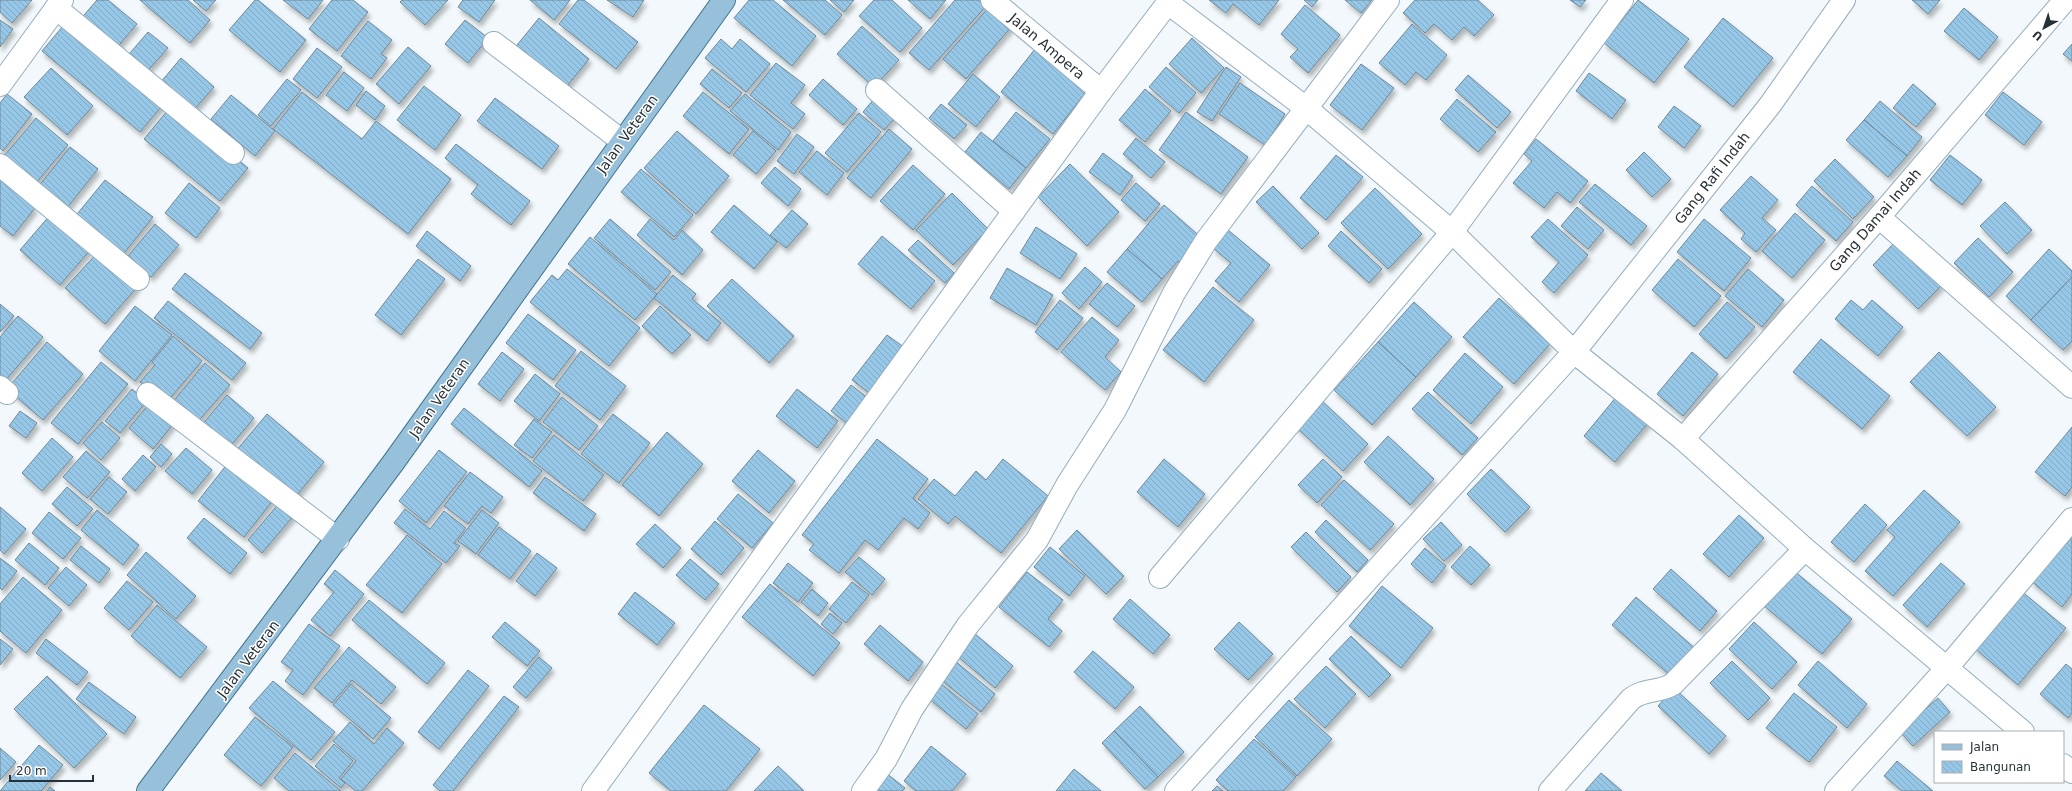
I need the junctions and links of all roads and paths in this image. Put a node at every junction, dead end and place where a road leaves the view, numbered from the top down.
1 (724, 0) edge
2 (992, 0) edge
3 (1388, 0) edge
4 (1622, 0) edge
5 (1844, 0) edge
6 (2065, 0) edge
7 (1169, 2) edge
8 (59, 4) edge
9 (494, 44) dead end
10 (0, 85) edge
11 (877, 90) dead end
12 (1101, 91) junction
13 (1306, 108) junction
14 (622, 141) junction
15 (233, 153) dead end
16 (0, 165) edge
17 (1014, 211) junction
18 (1879, 216) junction
19 (1452, 232) junction
20 (138, 279) dead end
21 (1574, 352) junction
22 (2072, 387) edge
23 (148, 394) dead end
24 (1683, 439) junction
25 (2072, 518) edge
26 (338, 539) junction
27 (1805, 549) junction
28 (1160, 577) dead end
29 (1946, 669) junction
30 (2022, 731) edge
31 (2064, 766) edge
32 (2072, 772) edge
33 (148, 791) edge
34 (593, 791) edge
35 (863, 791) edge
36 (1176, 791) edge
37 (1550, 791) edge
38 (1836, 791) edge

1 - 14 main road, Jalan Veteran
2 - 12 street, Jalan Ampera
3 - 13 street
4 - 19 street
5 - 21 street, Gang Rafi Indah
6 - 18 street, Gang Damai Indah
7 - 12 street
7 - 13 street
8 - 10 street
8 - 15 street
9 - 14 street
11 - 17 street
12 - 17 street
13 - 19 street
13 - 35 street
14 - 26 main road, Jalan Veteran
16 - 20 street
17 - 34 street
18 - 22 street
18 - 24 street, Gang Damai Indah
19 - 21 street
19 - 28 street
21 - 24 street
21 - 36 street, Gang Rafi Indah
23 - 26 street
24 - 27 street
25 - 29 street
26 - 33 main road, Jalan Veteran
27 - 29 street
27 - 37 street
29 - 30 street
29 - 38 street
31 - 32 street

